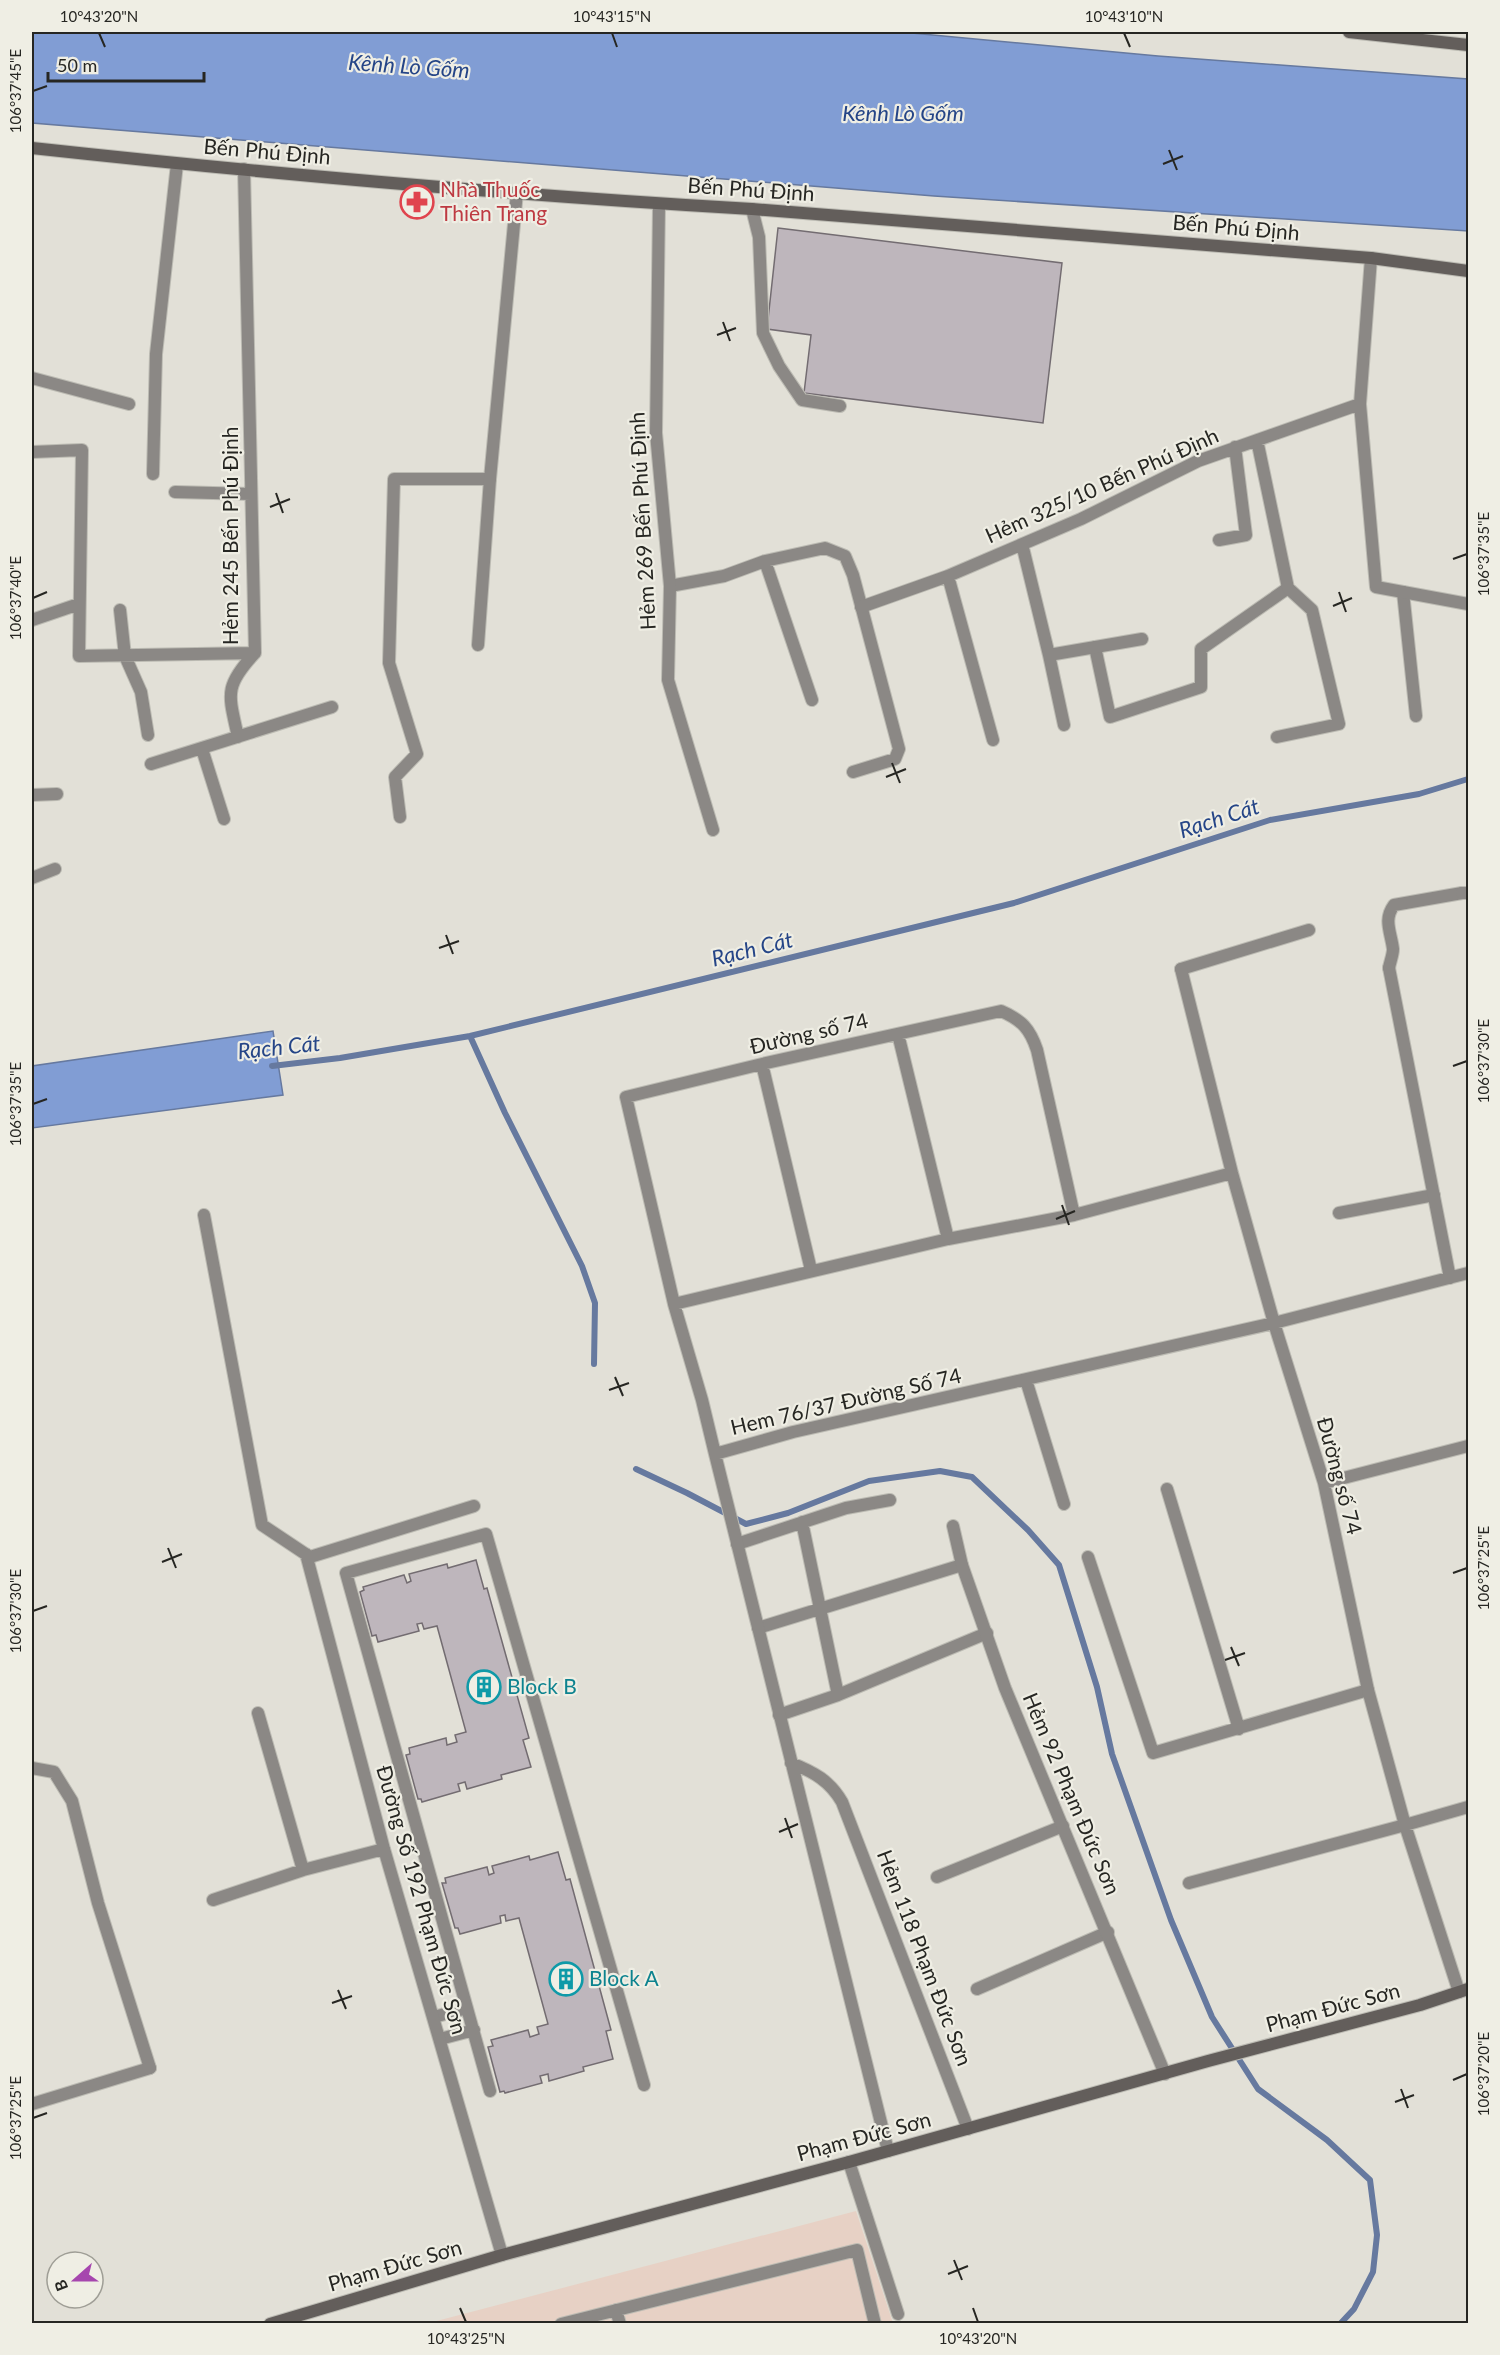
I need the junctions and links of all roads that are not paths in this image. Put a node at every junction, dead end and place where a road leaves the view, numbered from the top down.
1 (1348, 32) edge
2 (1468, 45) edge
3 (32, 148) edge
4 (177, 164) junction
5 (244, 169) junction
6 (517, 192) junction
7 (659, 204) junction
8 (752, 209) junction
9 (1371, 258) junction
10 (1468, 271) edge
11 (32, 378) edge
12 (129, 404) dead end
13 (1360, 404) junction
14 (840, 405) dead end
15 (1257, 440) junction
16 (1235, 447) junction
17 (32, 452) edge
18 (153, 474) dead end
19 (490, 479) junction
20 (175, 492) dead end
21 (251, 494) junction
22 (1219, 540) dead end
23 (1022, 544) junction
24 (765, 561) junction
25 (948, 576) junction
26 (670, 586) junction
27 (1288, 588) junction
28 (1403, 592) junction
29 (79, 604) junction
30 (1468, 604) edge
31 (861, 607) junction
32 (120, 610) dead end
33 (32, 620) edge
34 (1142, 639) dead end
35 (478, 645) dead end
36 (1095, 647) junction
37 (255, 653) junction
38 (1049, 655) junction
39 (126, 656) junction
40 (812, 700) dead end
41 (332, 707) dead end
42 (1416, 716) dead end
43 (1064, 725) dead end
44 (148, 735) dead end
45 (238, 737) junction
46 (1277, 737) dead end
47 (993, 740) dead end
48 (202, 749) junction
49 (151, 764) dead end
50 (853, 772) dead end
51 (57, 794) dead end
52 (32, 795) edge
53 (400, 817) dead end
54 (224, 819) dead end
55 (713, 830) dead end
56 (55, 869) dead end
57 (32, 878) edge
58 (1465, 893) edge
59 (1309, 930) dead end
60 (898, 1034) junction
61 (762, 1064) junction
62 (626, 1097) joint
63 (1232, 1173) junction
64 (1434, 1195) junction
65 (1339, 1213) dead end
66 (204, 1215) dead end
67 (1074, 1215) junction
68 (948, 1239) junction
69 (811, 1270) junction
70 (1468, 1273) edge
71 (1450, 1278) junction
72 (674, 1304) junction
73 (1274, 1323) junction
74 (1026, 1380) junction
75 (1468, 1446) edge
76 (715, 1454) junction
77 (1324, 1483) junction
78 (1167, 1489) dead end
79 (890, 1500) dead end
80 (1064, 1504) dead end
81 (474, 1506) dead end
82 (802, 1522) junction
83 (953, 1526) dead end
84 (737, 1544) junction
85 (306, 1554) junction
86 (1088, 1557) dead end
87 (962, 1565) junction
88 (820, 1610) junction
89 (758, 1628) junction
90 (987, 1633) junction
91 (1368, 1690) junction
92 (838, 1695) junction
93 (258, 1713) dead end
94 (779, 1714) junction
95 (1239, 1729) junction
96 (791, 1763) junction
97 (32, 1768) edge
98 (1468, 1807) edge
99 (1405, 1825) junction
100 (1063, 1826) junction
101 (384, 1849) junction
102 (303, 1870) junction
103 (937, 1877) dead end
104 (1189, 1883) dead end
105 (213, 1900) dead end
106 (1108, 1932) junction
107 (977, 1989) dead end
108 (1464, 1991) edge
109 (467, 2008) junction
110 (434, 2017) junction
111 (474, 2030) junction
112 (440, 2039) junction
113 (1165, 2074) junction
114 (644, 2085) dead end
115 (490, 2091) dead end
116 (32, 2104) edge
117 (968, 2129) junction
118 (888, 2151) junction
119 (849, 2162) junction
120 (502, 2255) junction
121 (616, 2310) junction
122 (898, 2314) dead end
123 (270, 2324) edge
124 (561, 2324) edge
125 (620, 2324) edge
126 (875, 2324) edge

1 - 2 street
3 - 4 street, Bến Phú Định
4 - 5 street, Bến Phú Định
4 - 18 street
5 - 6 street, Bến Phú Định
5 - 21 street, Hẻm 245 Bến Phú Định
6 - 7 street, Bến Phú Định
6 - 19 street
7 - 8 street, Bến Phú Định
7 - 26 street, Hẻm 269 Bến Phú Định
8 - 9 street, Bến Phú Định
8 - 14 street
9 - 10 street, Bến Phú Định
9 - 13 street
11 - 12 street
13 - 15 street, Hẻm 325/10 Bến Phú Định
13 - 28 street
15 - 16 street, Hẻm 325/10 Bến Phú Định
15 - 27 street
16 - 22 street
16 - 23 street, Hẻm 325/10 Bến Phú Định
17 - 29 street, Hẻm 245 Bến Phú Định
19 - 35 street
19 - 53 street
20 - 21 street
21 - 37 street, Hẻm 245 Bến Phú Định
23 - 25 street, Hẻm 325/10 Bến Phú Định
23 - 38 street
24 - 26 street
24 - 31 street
24 - 40 street
25 - 31 street, Hẻm 325/10 Bến Phú Định
25 - 47 street
26 - 55 street, Hẻm 269 Bến Phú Định
27 - 36 street
27 - 46 street
28 - 30 street
28 - 42 street
29 - 33 street
29 - 39 street, Hẻm 245 Bến Phú Định
31 - 50 street
32 - 39 street
34 - 36 street
36 - 38 street
37 - 39 street, Hẻm 245 Bến Phú Định
37 - 45 street
38 - 43 street
39 - 44 street
41 - 45 street
45 - 48 street
48 - 49 street
48 - 54 street
51 - 52 street
56 - 57 street
58 - 64 street
59 - 63 street, Đường số 74
60 - 61 street, Đường số 74
60 - 67 street, Đường số 74
60 - 68 street
61 - 62 street, Đường số 74
61 - 69 street
62 - 72 street, Hem 76/37 Đường Số 74
63 - 67 street
63 - 73 street, Đường số 74
64 - 65 street
64 - 71 street
66 - 85 street
67 - 68 street
68 - 69 street
69 - 72 street
70 - 71 street, Hem 76/37 Đường Số 74
71 - 73 street, Hem 76/37 Đường Số 74
72 - 76 street, Hem 76/37 Đường Số 74
73 - 74 street, Hem 76/37 Đường Số 74
73 - 77 street, Đường số 74
74 - 76 street, Hem 76/37 Đường Số 74
74 - 80 street
75 - 77 street
76 - 84 street
77 - 91 street, Đường số 74
78 - 95 street
79 - 82 street
81 - 85 street
82 - 84 street
82 - 88 street
83 - 87 street, Hẻm 92 Phạm Đức Sơn
84 - 89 street
85 - 101 street, Đường Số 192 Phạm Đức Sơn
86 - 95 street
87 - 88 street
87 - 90 street, Hẻm 92 Phạm Đức Sơn
88 - 89 street
88 - 92 street
89 - 94 street
90 - 92 street
90 - 100 street, Hẻm 92 Phạm Đức Sơn
91 - 95 street
91 - 99 street, Đường số 74
92 - 94 street
93 - 102 street
94 - 96 street
96 - 117 street, Hẻm 118 Phạm Đức Sơn
96 - 118 street
97 - 116 street
98 - 99 street
99 - 104 street
99 - 108 street, Đường số 74
100 - 103 street
100 - 106 street, Hẻm 92 Phạm Đức Sơn
101 - 102 street
101 - 110 street, Đường Số 192 Phạm Đức Sơn
102 - 105 street
106 - 107 street
106 - 113 street, Hẻm 92 Phạm Đức Sơn
108 - 113 street, Phạm Đức Sơn
109 - 110 street
109 - 111 street
109 - 114 street
110 - 112 street, Đường Số 192 Phạm Đức Sơn
111 - 112 street
111 - 115 street
112 - 120 street, Đường Số 192 Phạm Đức Sơn
113 - 117 street, Phạm Đức Sơn
117 - 118 street, Phạm Đức Sơn
118 - 119 street, Phạm Đức Sơn
119 - 120 street, Phạm Đức Sơn
119 - 122 street
120 - 123 street, Phạm Đức Sơn
121 - 124 street
121 - 125 street
121 - 126 street

